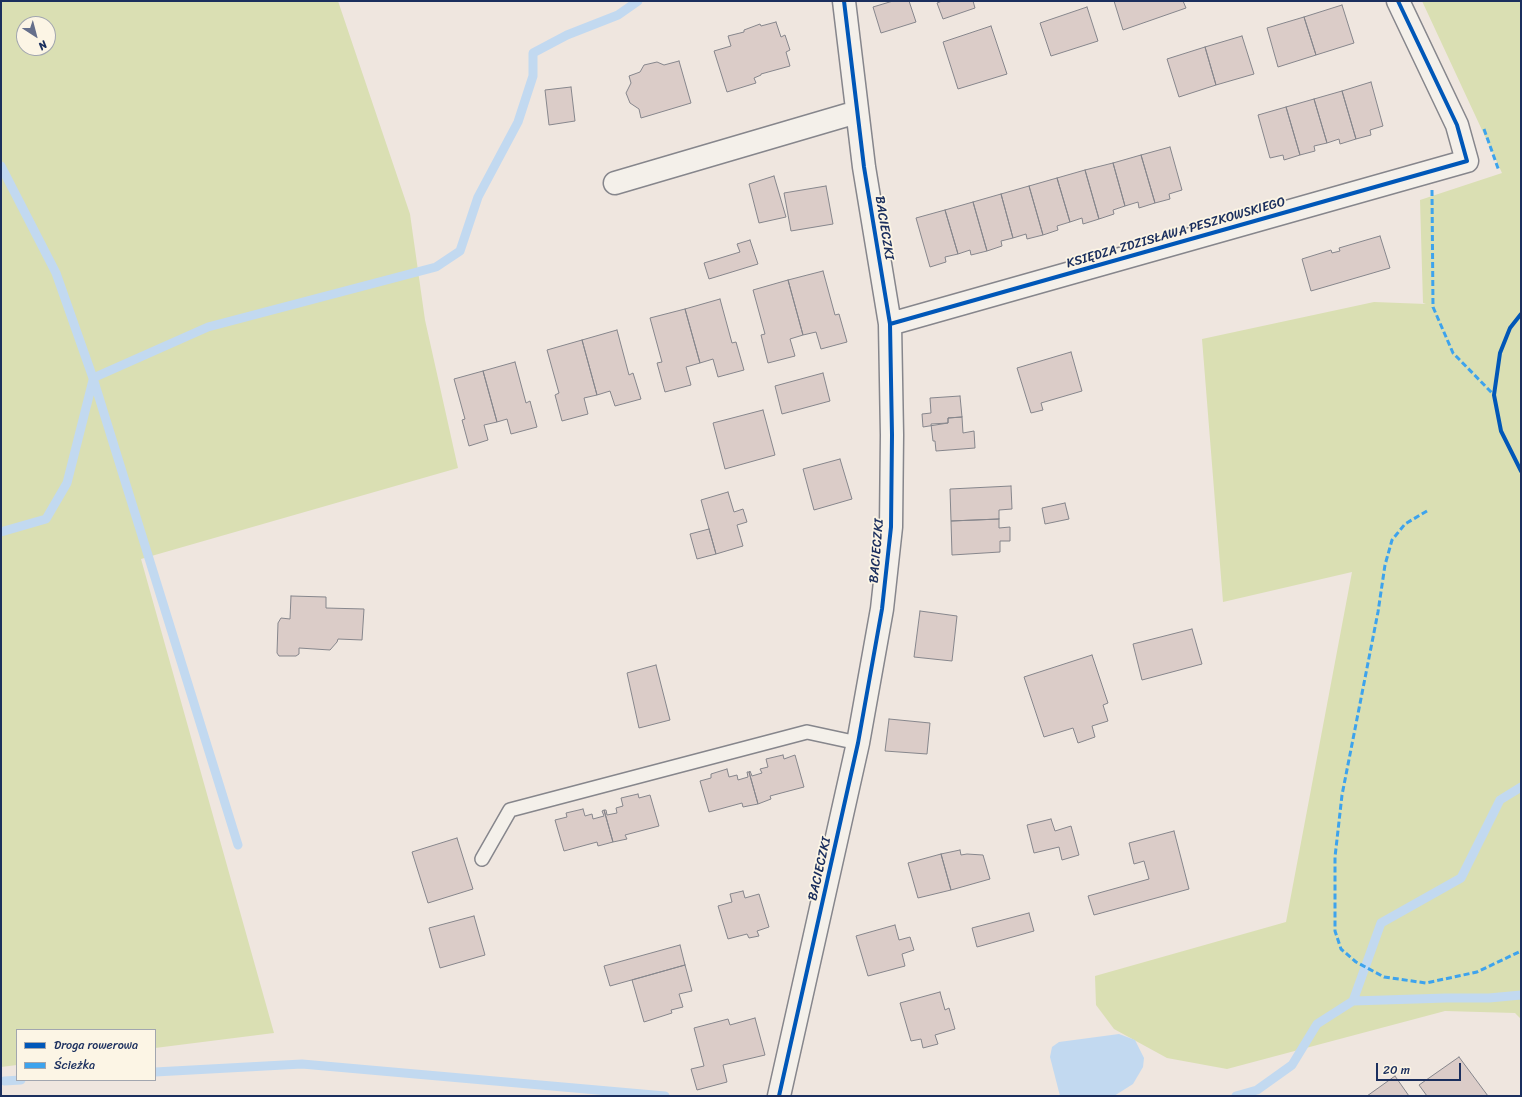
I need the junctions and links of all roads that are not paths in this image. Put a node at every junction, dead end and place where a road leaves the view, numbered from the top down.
1 (844, 1) edge
2 (1398, 1) edge
3 (857, 112) junction
4 (615, 183) dead end
5 (890, 324) junction
6 (858, 743) junction
7 (482, 859) dead end
8 (779, 1096) edge

1 - 3 street, BACIECZKI
2 - 5 street, KSIĘDZA ZDZISŁAWA PESZKOWSKIEGO
3 - 4 street
3 - 5 street, BACIECZKI
5 - 6 street, BACIECZKI
6 - 7 lane
6 - 8 street, BACIECZKI

